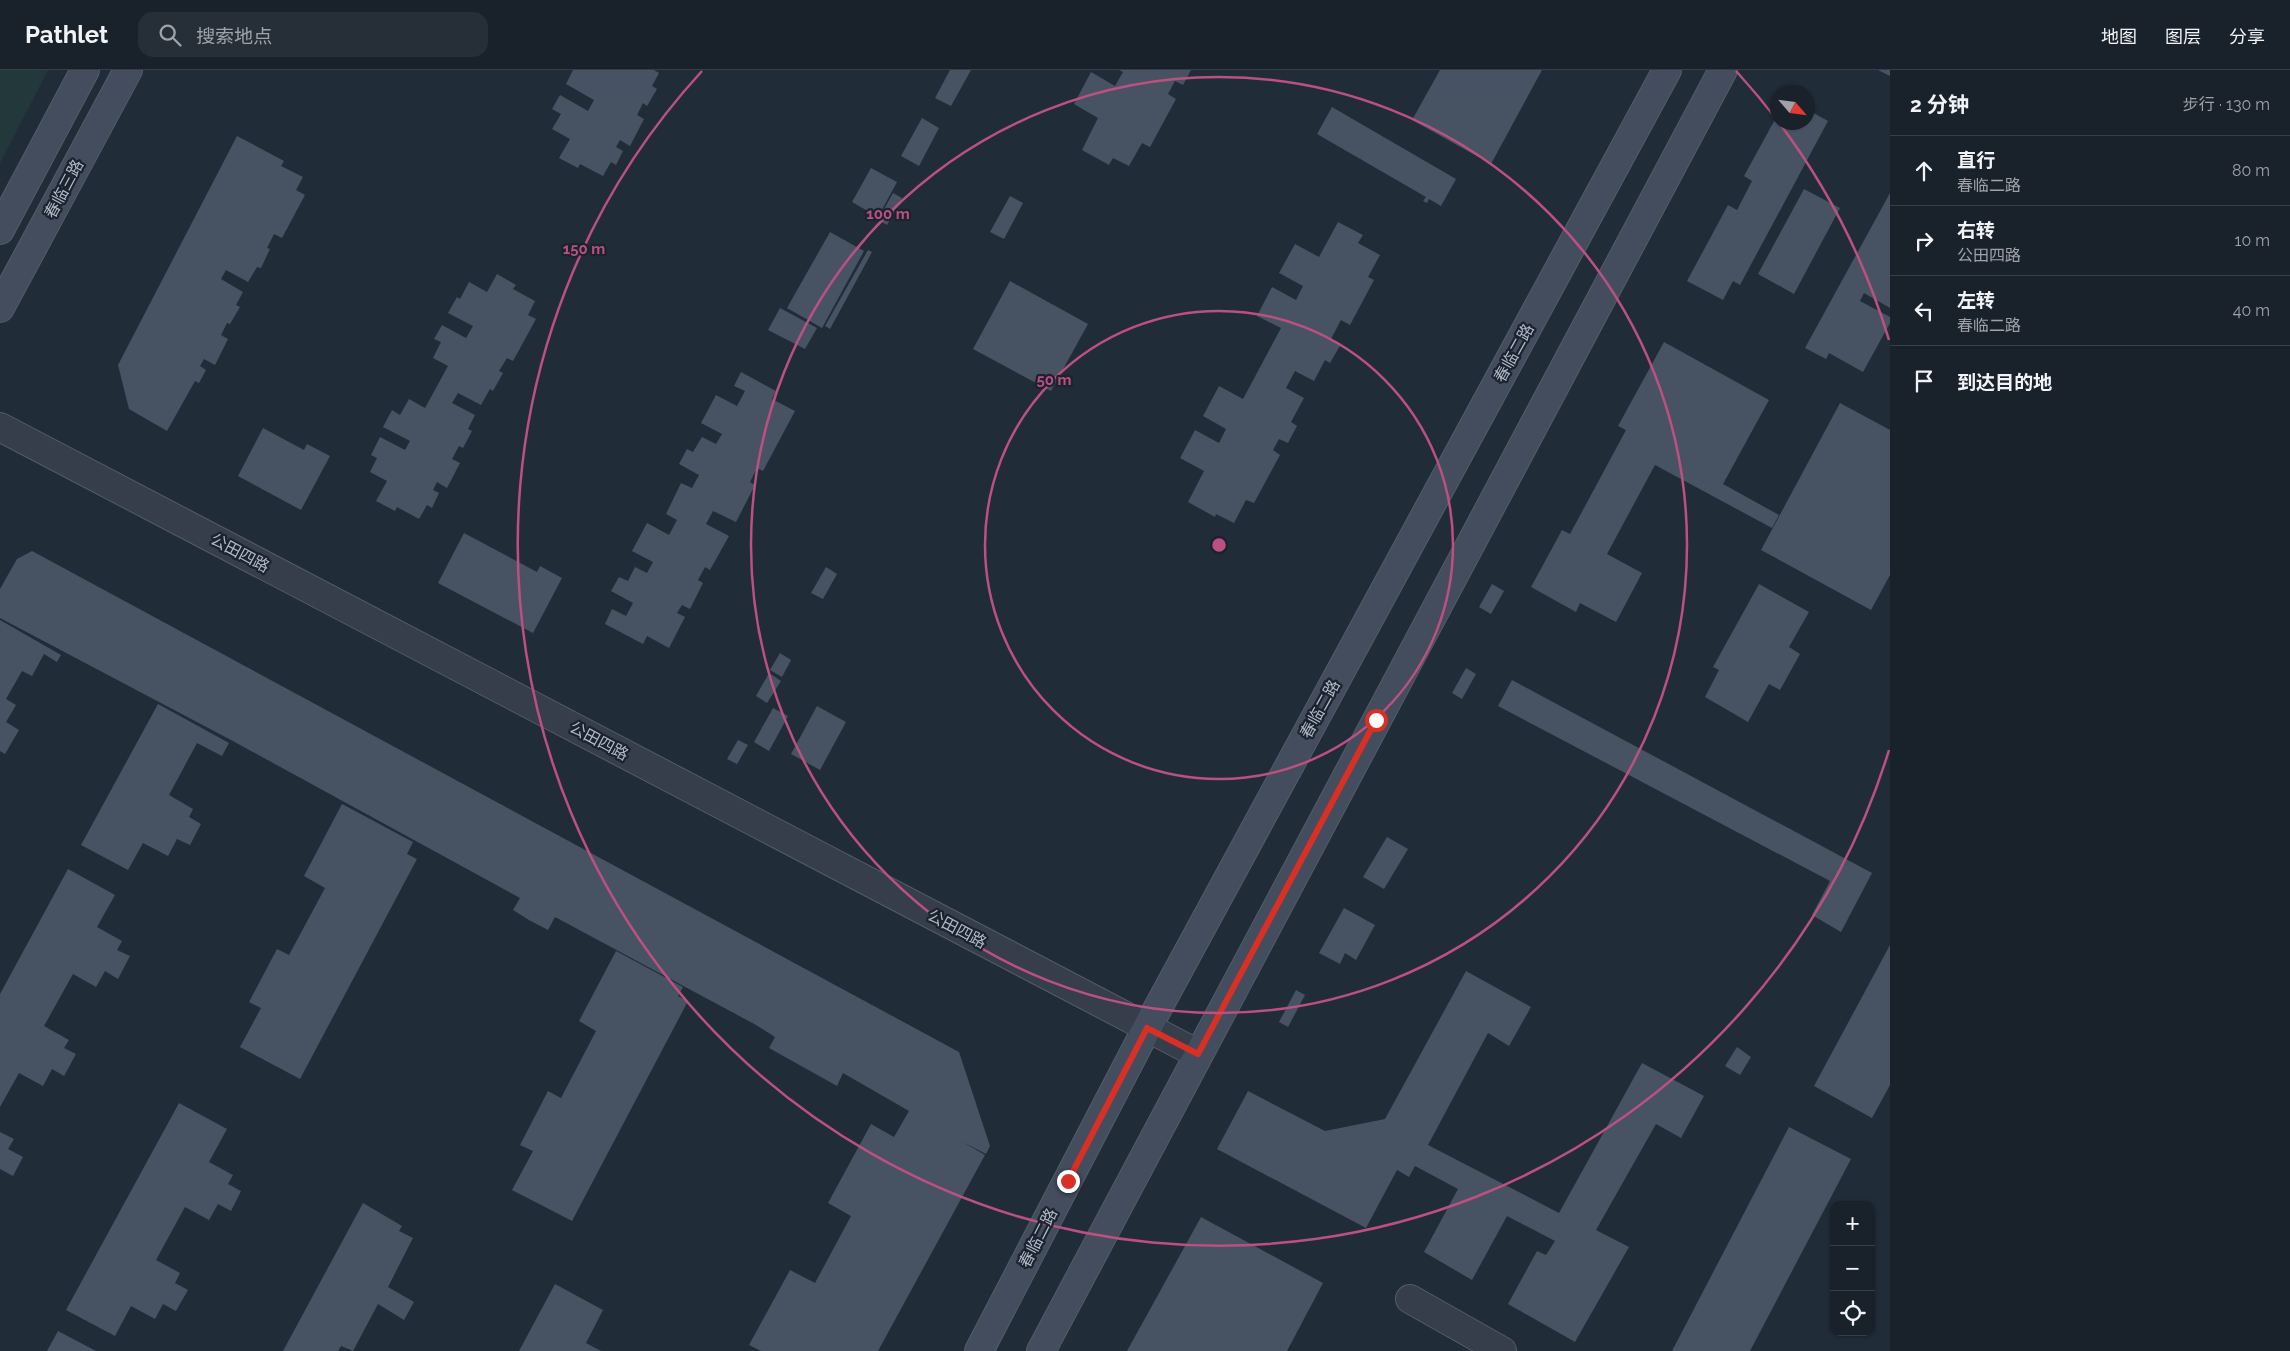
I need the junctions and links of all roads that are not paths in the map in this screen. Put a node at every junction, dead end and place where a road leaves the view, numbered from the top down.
1 (85, 70) edge
2 (128, 70) edge
3 (1668, 70) edge
4 (1723, 70) edge
5 (0, 230) edge
6 (0, 308) edge
7 (0, 427) edge
8 (1147, 1028) junction
9 (1198, 1054) junction
10 (1410, 1298) dead end
11 (979, 1351) edge
12 (1041, 1351) edge
13 (1502, 1351) edge

1 - 5 street
2 - 6 street, 春临三路
3 - 8 street, 春临二路
4 - 9 street
7 - 8 street, 公田四路
8 - 9 street, 公田四路
8 - 11 street, 春临二路
9 - 12 street
10 - 13 street

